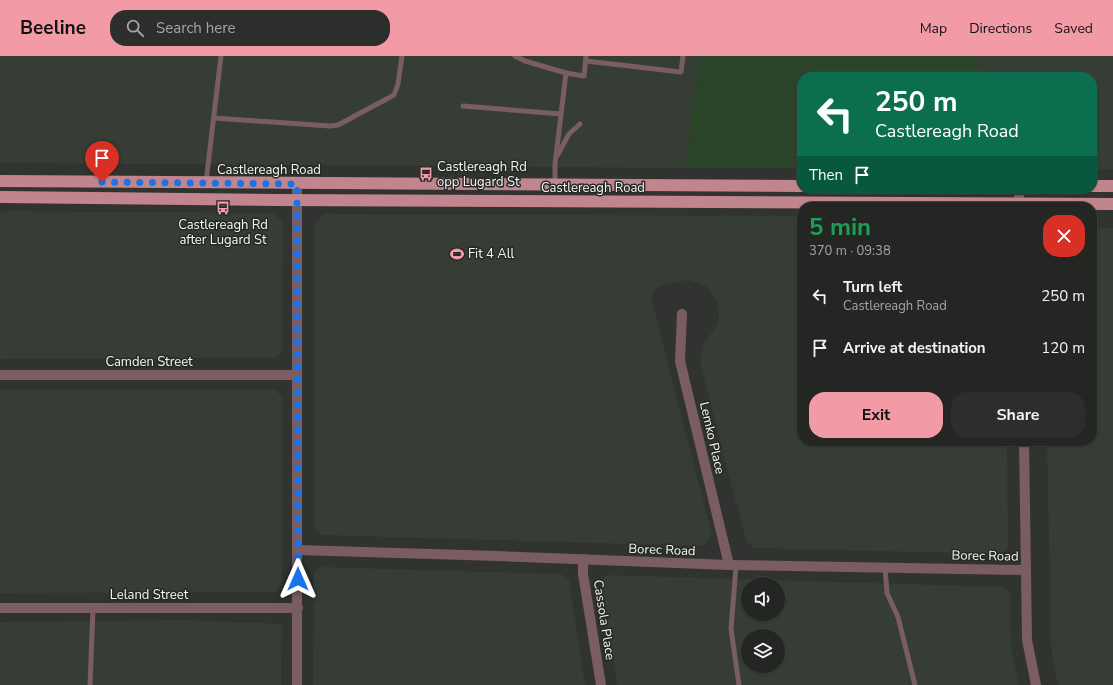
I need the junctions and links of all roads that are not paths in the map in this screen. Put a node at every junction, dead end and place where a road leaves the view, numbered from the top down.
1 (221, 56) edge
2 (402, 56) edge
3 (515, 56) edge
4 (683, 56) edge
5 (586, 59) edge
6 (566, 73) junction
7 (463, 106) dead end
8 (561, 114) junction
9 (214, 118) junction
10 (580, 124) dead end
11 (555, 158) junction
12 (0, 181) edge
13 (206, 183) junction
14 (297, 184) junction
15 (555, 186) junction
16 (797, 186) edge
17 (1097, 186) edge
18 (1113, 186) edge
19 (0, 197) edge
20 (297, 200) junction
21 (797, 204) edge
22 (1113, 204) edge
23 (1097, 205) edge
24 (682, 314) dead end
25 (0, 375) edge
26 (297, 375) junction
27 (1024, 446) edge
28 (297, 550) junction
29 (583, 559) junction
30 (732, 565) junction
31 (885, 568) junction
32 (1025, 570) junction
33 (0, 608) edge
34 (93, 608) junction
35 (298, 608) junction
36 (90, 685) edge
37 (297, 685) edge
38 (601, 685) edge
39 (739, 685) edge
40 (915, 685) edge
41 (1036, 685) edge

1 - 9 lane
2 - 9 lane
3 - 6 lane
4 - 5 lane
5 - 6 lane
6 - 8 lane
7 - 8 lane
8 - 11 lane
9 - 13 lane
10 - 11 lane
11 - 15 lane
12 - 13 main road, Castlereagh Road
13 - 14 main road, Castlereagh Road
14 - 15 main road, Castlereagh Road
14 - 20 street
15 - 16 main road, Castlereagh Road
17 - 18 main road
19 - 20 main road, Castlereagh Road
20 - 21 main road, Castlereagh Road
20 - 26 street
22 - 23 main road, Castlereagh Road
24 - 30 street, Lemko Place
25 - 26 street, Camden Street
26 - 28 street
27 - 32 street
28 - 29 street, Borec Road
28 - 35 street
29 - 30 street, Borec Road
29 - 38 street, Cassola Place
30 - 31 street, Borec Road
30 - 39 lane
31 - 32 street, Borec Road
31 - 40 lane
32 - 41 street
33 - 34 street, Leland Street
34 - 35 street, Leland Street
34 - 36 lane
35 - 37 street

